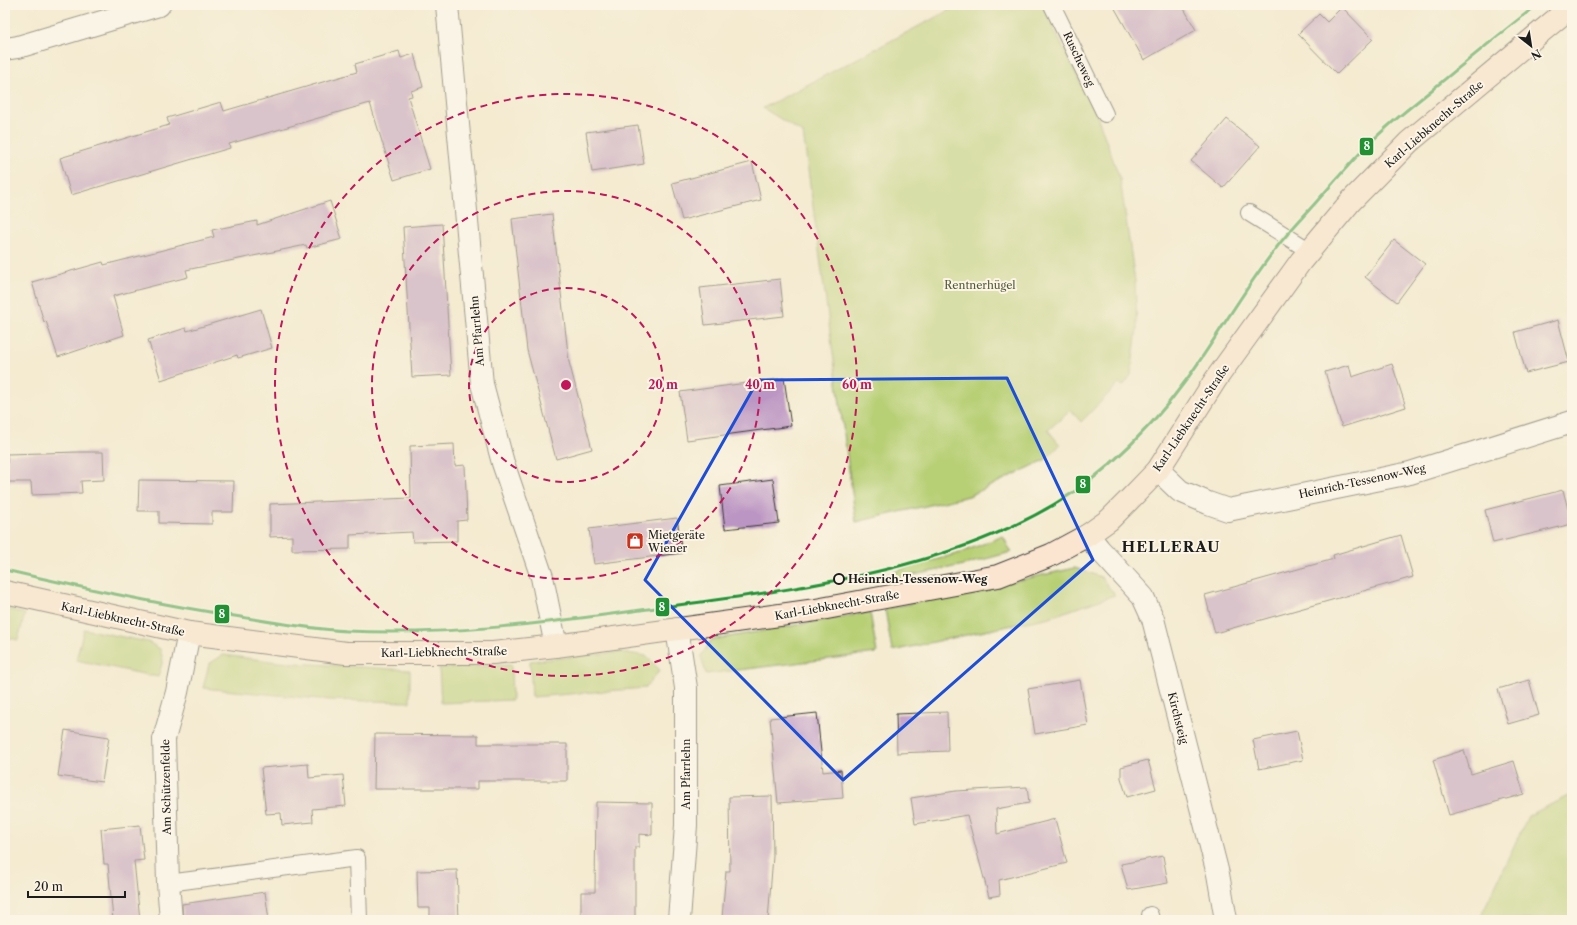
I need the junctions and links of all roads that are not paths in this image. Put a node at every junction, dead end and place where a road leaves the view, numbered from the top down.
1 (159, 5) edge
2 (447, 5) edge
3 (1052, 5) edge
4 (1572, 6) edge
5 (5, 49) edge
6 (1105, 114) dead end
7 (1249, 213) dead end
8 (1310, 251) junction
9 (1572, 423) edge
10 (1158, 470) junction
11 (1088, 535) junction
12 (5, 592) edge
13 (677, 629) junction
14 (189, 633) junction
15 (556, 646) junction
16 (168, 883) junction
17 (170, 920) edge
18 (359, 920) edge
19 (679, 920) edge
20 (1226, 920) edge

1 - 5 street
2 - 15 street, Am Pfarrlehn
3 - 6 lane, Ruscheweg
4 - 8 street, Karl-Liebknecht-Straße
7 - 8 lane
8 - 10 street, Karl-Liebknecht-Straße
9 - 10 street, Heinrich-Tessenow-Weg
10 - 11 street, Karl-Liebknecht-Straße
11 - 13 street, Karl-Liebknecht-Straße
11 - 20 street, Kirchsteig
12 - 14 street, Karl-Liebknecht-Straße
13 - 15 street, Karl-Liebknecht-Straße
13 - 19 street, Am Pfarrlehn
14 - 15 street, Karl-Liebknecht-Straße
14 - 16 street, Am Schützenfelde
16 - 17 street, Am Schützenfelde
16 - 18 lane

